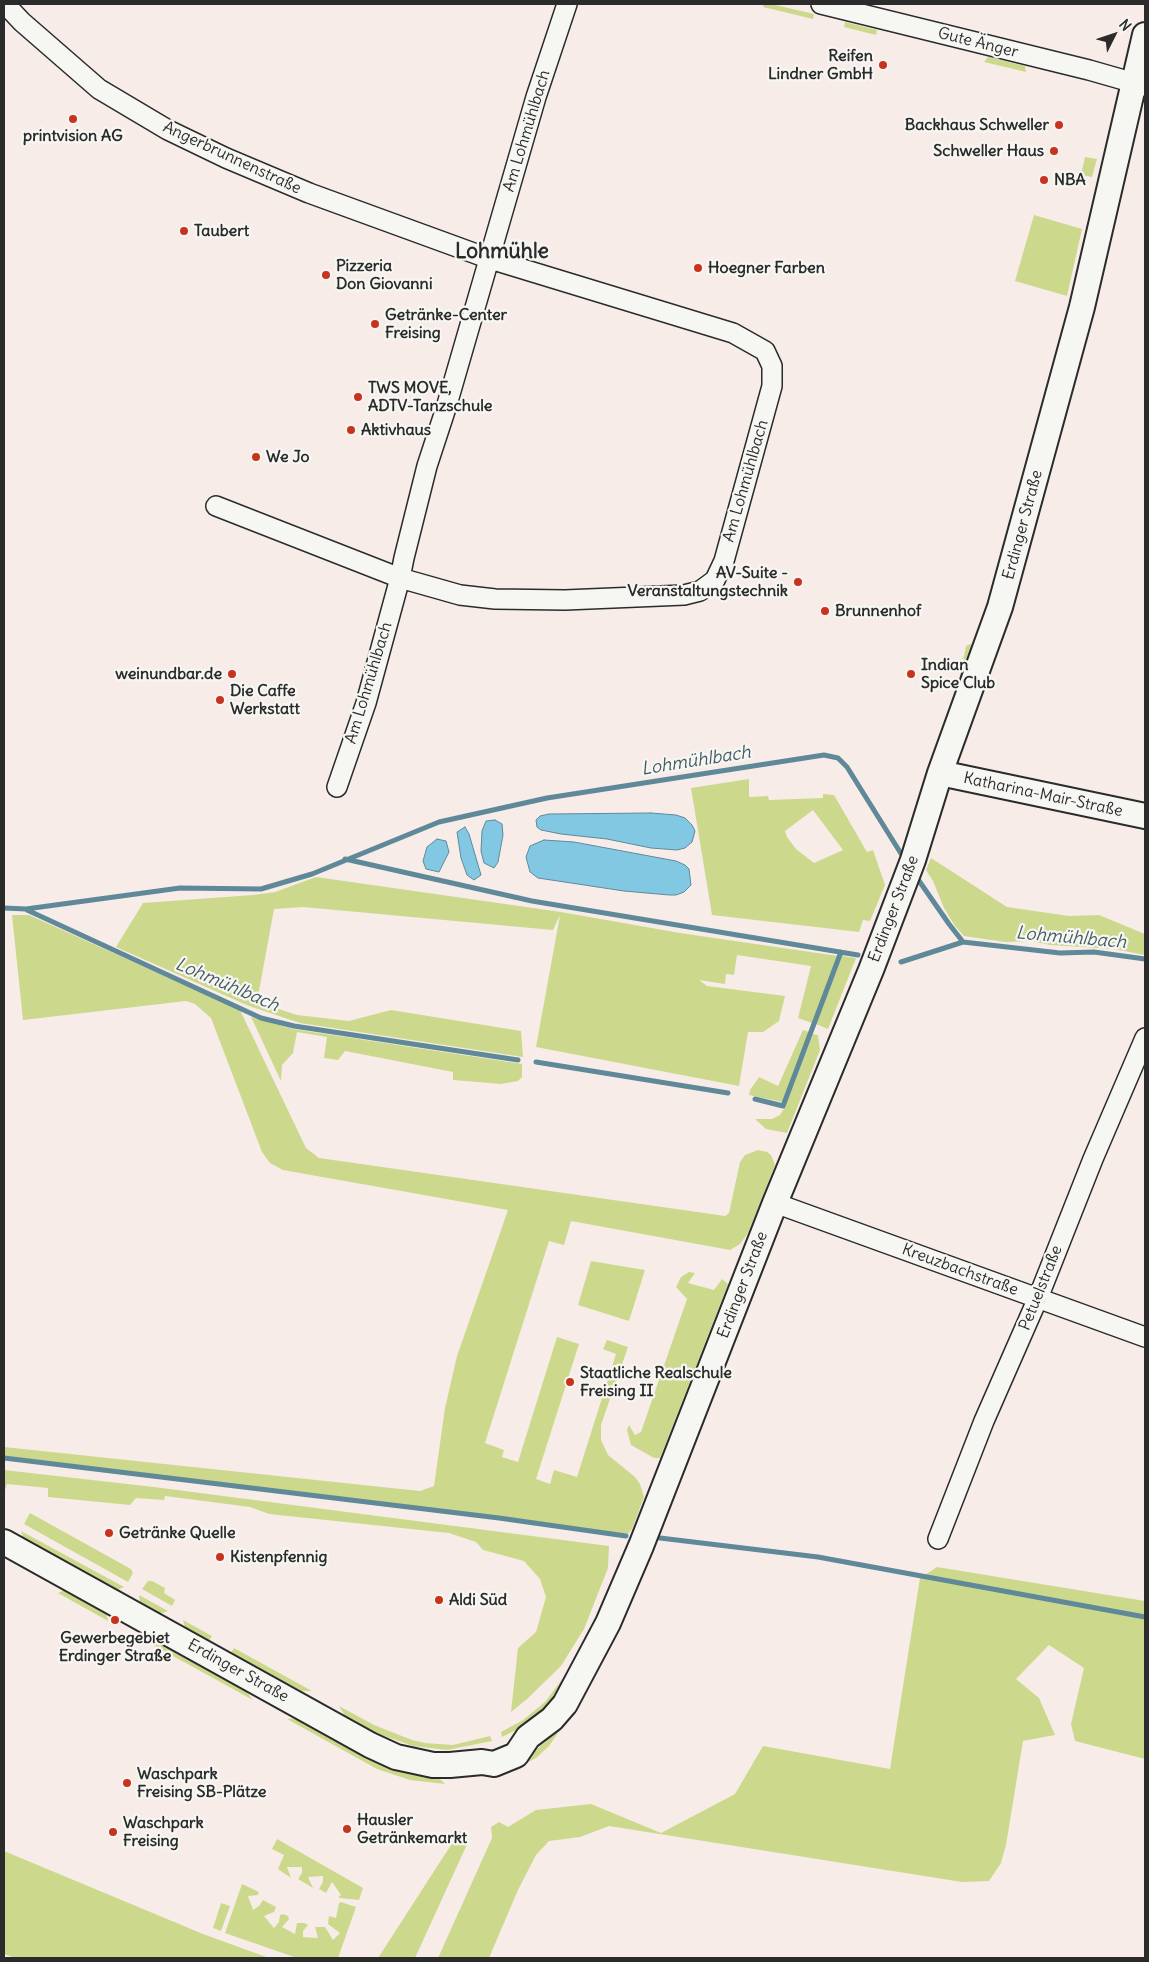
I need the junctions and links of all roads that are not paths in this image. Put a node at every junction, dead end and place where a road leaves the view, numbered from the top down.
1 (5, 4) edge
2 (567, 4) edge
3 (821, 4) edge
4 (861, 9) edge
5 (1145, 35) edge
6 (1140, 84) edge
7 (490, 259) junction
8 (216, 506) dead end
9 (400, 578) junction
10 (940, 773) junction
11 (336, 787) dead end
12 (1145, 816) edge
13 (1145, 1038) edge
14 (775, 1203) junction
15 (1038, 1298) junction
16 (1145, 1337) edge
17 (938, 1539) dead end
18 (4, 1542) edge

1 - 7 street, Angerbrunnenstraße
2 - 7 street, Am Lohmühlbach
3 - 4 street, Gute Änger
4 - 6 street, Gute Änger
5 - 6 street, Erdinger Straße
6 - 10 street, Erdinger Straße
7 - 9 street, Am Lohmühlbach
7 - 9 street, Am Lohmühlbach
8 - 9 street, Am Lohmühlbach
9 - 11 street, Am Lohmühlbach
10 - 12 street, Katharina-Mair-Straße
10 - 14 street, Erdinger Straße
13 - 15 street, Petuelstraße
14 - 15 street, Kreuzbachstraße
14 - 18 street, Erdinger Straße
15 - 16 street, Kreuzbachstraße
15 - 17 street, Petuelstraße

